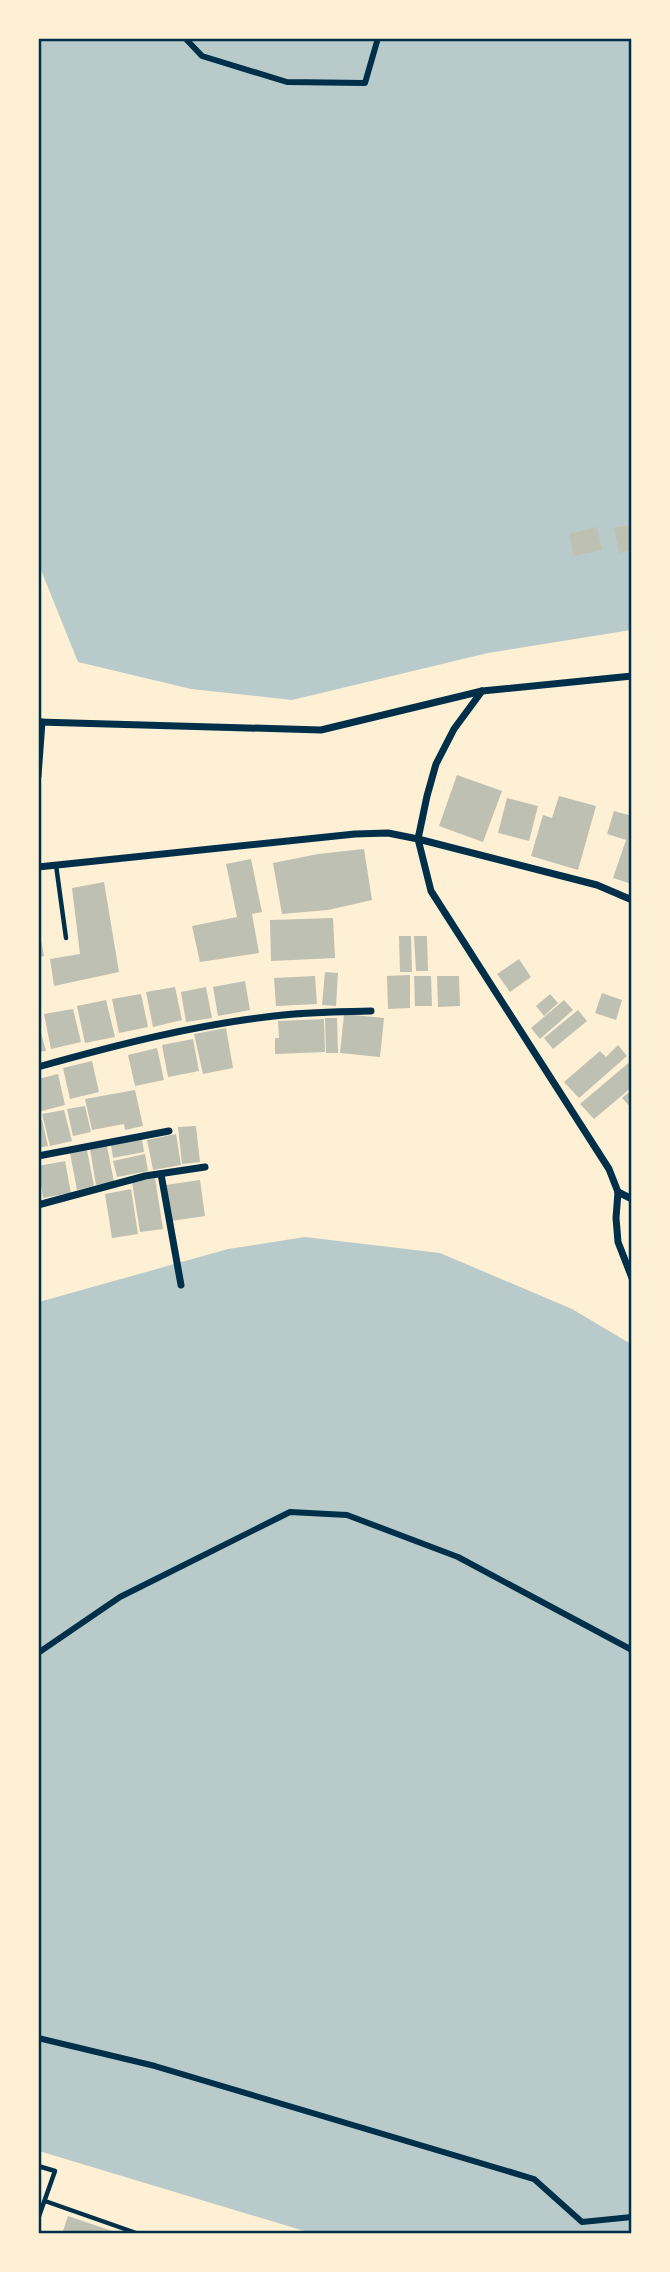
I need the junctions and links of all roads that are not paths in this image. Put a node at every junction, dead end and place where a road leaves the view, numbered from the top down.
1 (185, 38) edge
2 (378, 38) edge
3 (632, 676) edge
4 (482, 691) junction
5 (40, 722) edge
6 (38, 776) edge
7 (418, 839) junction
8 (56, 865) junction
9 (38, 867) edge
10 (632, 900) edge
11 (66, 938) dead end
12 (371, 1011) dead end
13 (38, 1067) edge
14 (169, 1131) dead end
15 (38, 1156) edge
16 (205, 1167) dead end
17 (161, 1174) junction
18 (618, 1192) junction
19 (632, 1199) edge
20 (38, 1205) edge
21 (632, 1278) edge
22 (181, 1285) dead end
23 (632, 1650) edge
24 (38, 1653) edge
25 (38, 2038) edge
26 (38, 2166) edge
27 (45, 2201) junction
28 (632, 2217) edge
29 (38, 2219) edge
30 (139, 2234) edge

1 - 2 street
3 - 4 street
4 - 5 street
4 - 7 street
5 - 6 street
7 - 8 street
7 - 10 street
7 - 18 street
8 - 9 street
8 - 11 lane
12 - 13 street
14 - 15 street
16 - 17 street
17 - 20 street
17 - 22 street
18 - 19 street
18 - 21 street
23 - 24 street
25 - 28 street
26 - 27 lane
27 - 29 lane
27 - 30 lane

